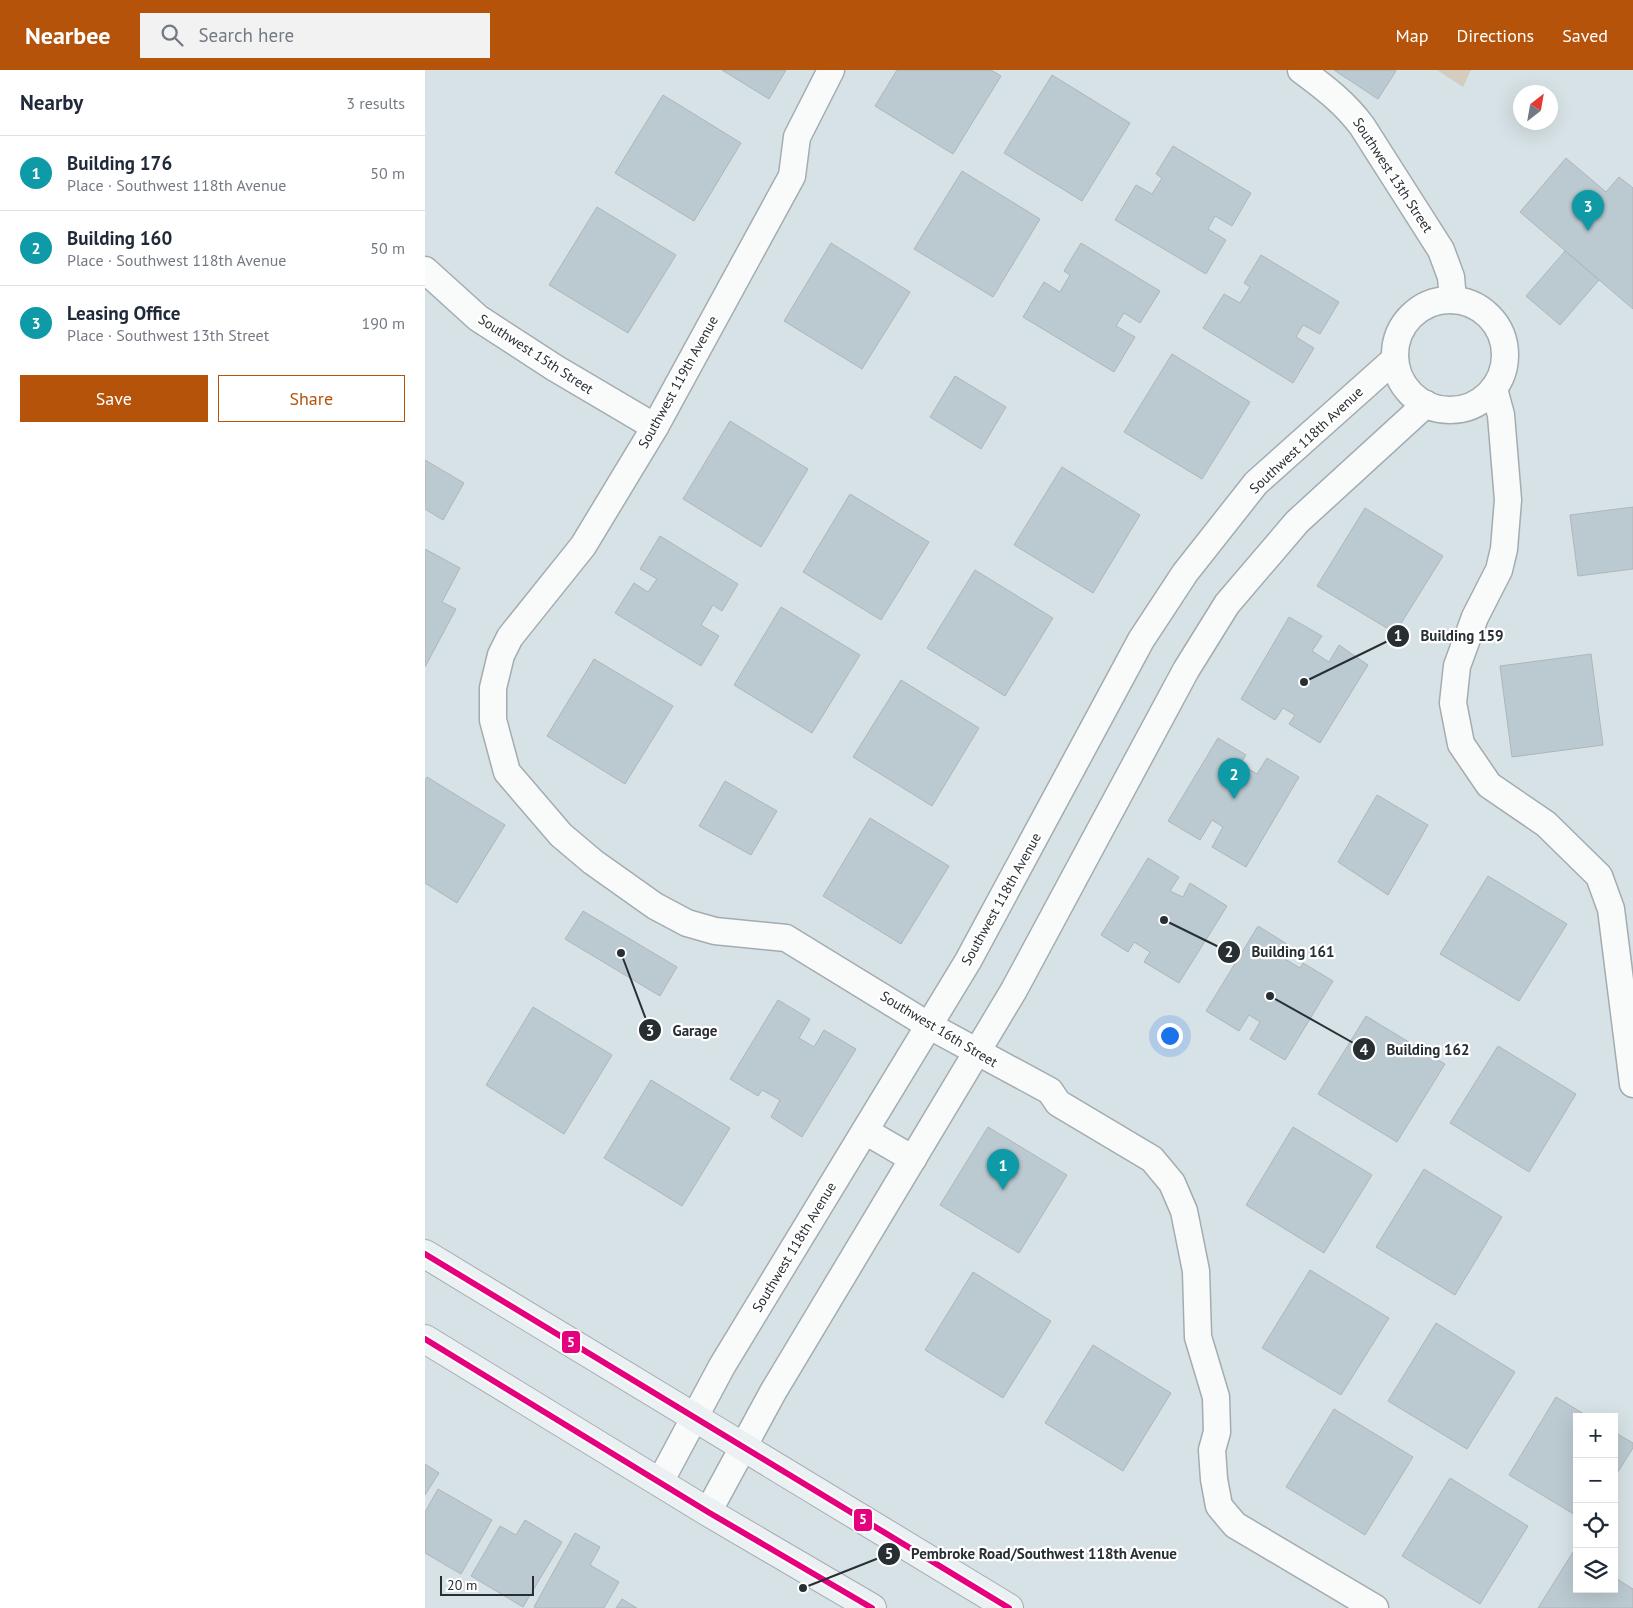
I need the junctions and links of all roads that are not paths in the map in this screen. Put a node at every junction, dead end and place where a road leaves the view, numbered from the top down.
1 (831, 70) edge
2 (1301, 70) edge
3 (425, 270) edge
4 (1453, 300) junction
5 (1395, 359) junction
6 (1494, 389) junction
7 (1426, 404) junction
8 (655, 427) junction
9 (494, 678) joint
10 (928, 1025) junction
11 (976, 1053) junction
12 (1633, 1084) edge
13 (865, 1130) junction
14 (913, 1159) junction
15 (425, 1254) edge
16 (425, 1338) edge
17 (696, 1418) junction
18 (743, 1448) junction
19 (660, 1482) junction
20 (708, 1512) junction
21 (872, 1608) edge
22 (1009, 1608) edge
23 (1375, 1608) edge

1 - 8 street, Southwest 119th Avenue
2 - 4 street, Southwest 13th Street
3 - 8 street, Southwest 15th Street
4 - 5 street
4 - 6 street
5 - 7 street
5 - 10 street, Southwest 118th Avenue
6 - 7 street
6 - 12 street
7 - 11 street
8 - 9 street, Southwest 119th Avenue
9 - 10 street, Southwest 16th Street
10 - 11 street, Southwest 16th Street
10 - 13 street, Southwest 118th Avenue
11 - 14 street
11 - 23 street, Southwest 16th Street
13 - 14 street
13 - 17 street, Southwest 118th Avenue
14 - 18 street
15 - 17 main road
16 - 19 main road
17 - 18 main road
17 - 19 street, Southwest 118th Avenue
18 - 20 street
18 - 22 main road
19 - 20 main road
20 - 21 main road

